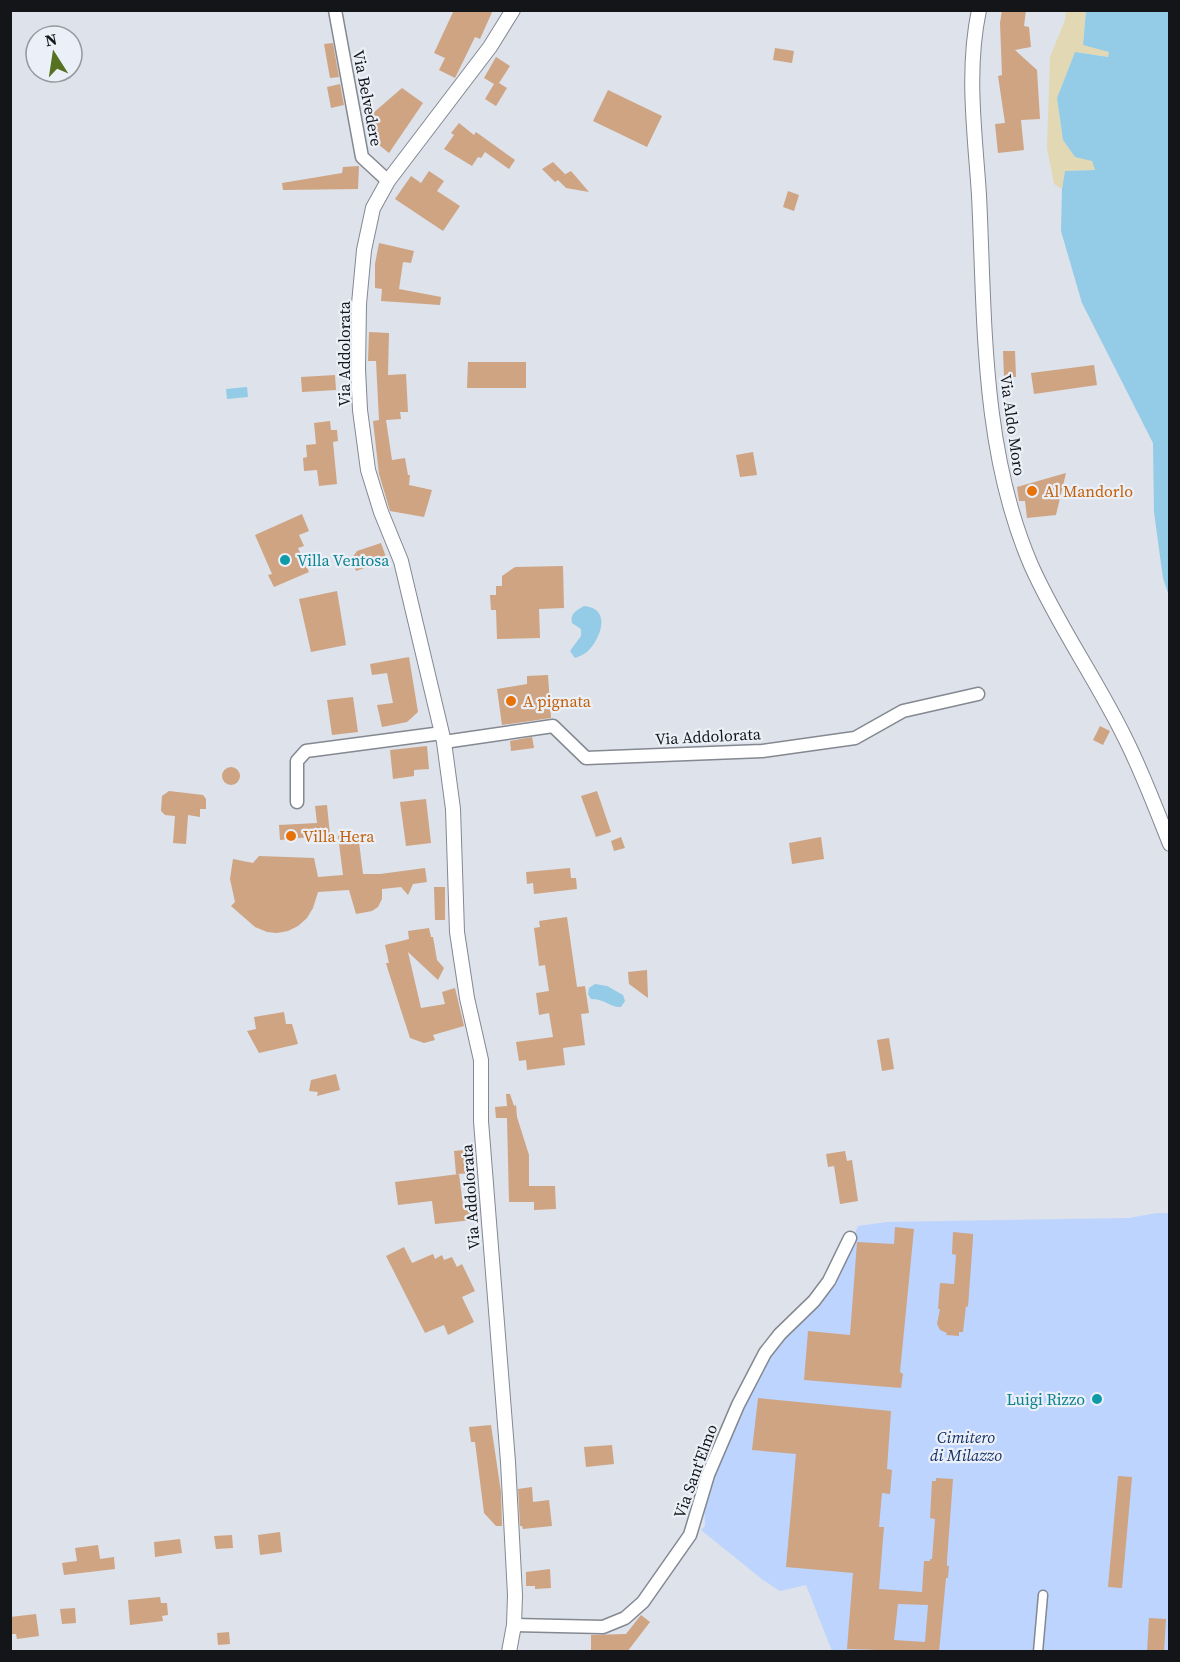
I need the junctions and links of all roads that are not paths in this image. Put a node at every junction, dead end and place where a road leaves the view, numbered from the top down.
1 (335, 10) edge
2 (513, 10) edge
3 (979, 10) edge
4 (388, 181) junction
5 (978, 694) dead end
6 (443, 737) junction
7 (297, 802) dead end
8 (1170, 844) edge
9 (850, 1238) dead end
10 (1042, 1595) dead end
11 (514, 1625) junction
12 (509, 1652) edge
13 (1038, 1652) edge

1 - 4 street, Via Belvedere
2 - 4 street, Via Addolorata
3 - 8 street, Via Aldo Moro
4 - 6 street, Via Addolorata
5 - 6 street, Via Addolorata
6 - 7 street, Via Addolorata
6 - 11 street, Via Addolorata
9 - 11 street, Via Sant'Elmo
10 - 13 street
11 - 12 street, Via Addolorata

